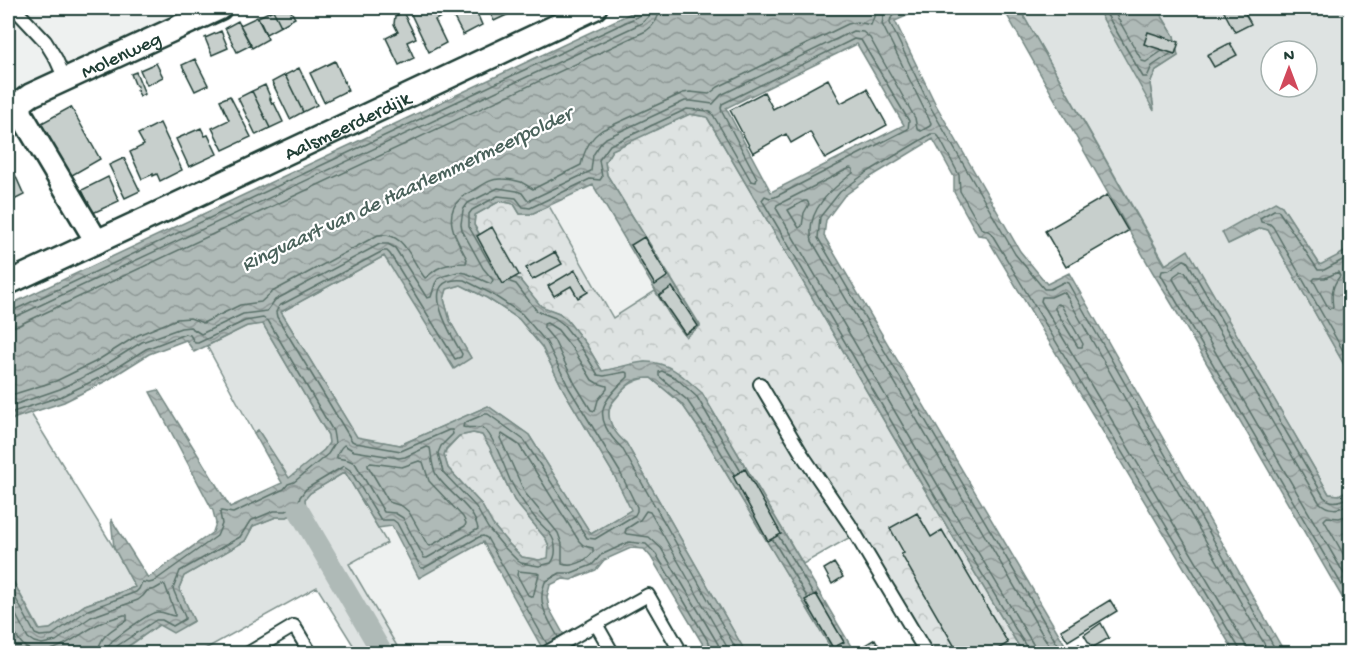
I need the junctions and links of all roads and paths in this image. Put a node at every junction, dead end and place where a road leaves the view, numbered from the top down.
1 (14, 8) edge
2 (220, 8) edge
3 (595, 8) edge
4 (65, 79) junction
5 (14, 99) edge
6 (97, 242) junction
7 (8, 283) edge
8 (760, 384) dead end
9 (596, 624) junction
10 (256, 651) edge
11 (311, 654) edge
12 (544, 654) edge
13 (612, 654) edge
14 (682, 654) edge
15 (927, 654) edge

1 - 4 lane
2 - 4 street, Molenweg
3 - 6 street, Aalsmeerderdijk
4 - 5 street, Molenweg
5 - 6 street
6 - 7 street, Aalsmeerderdijk
8 - 15 lane
9 - 12 lane
9 - 13 lane
9 - 14 lane
10 - 11 lane

